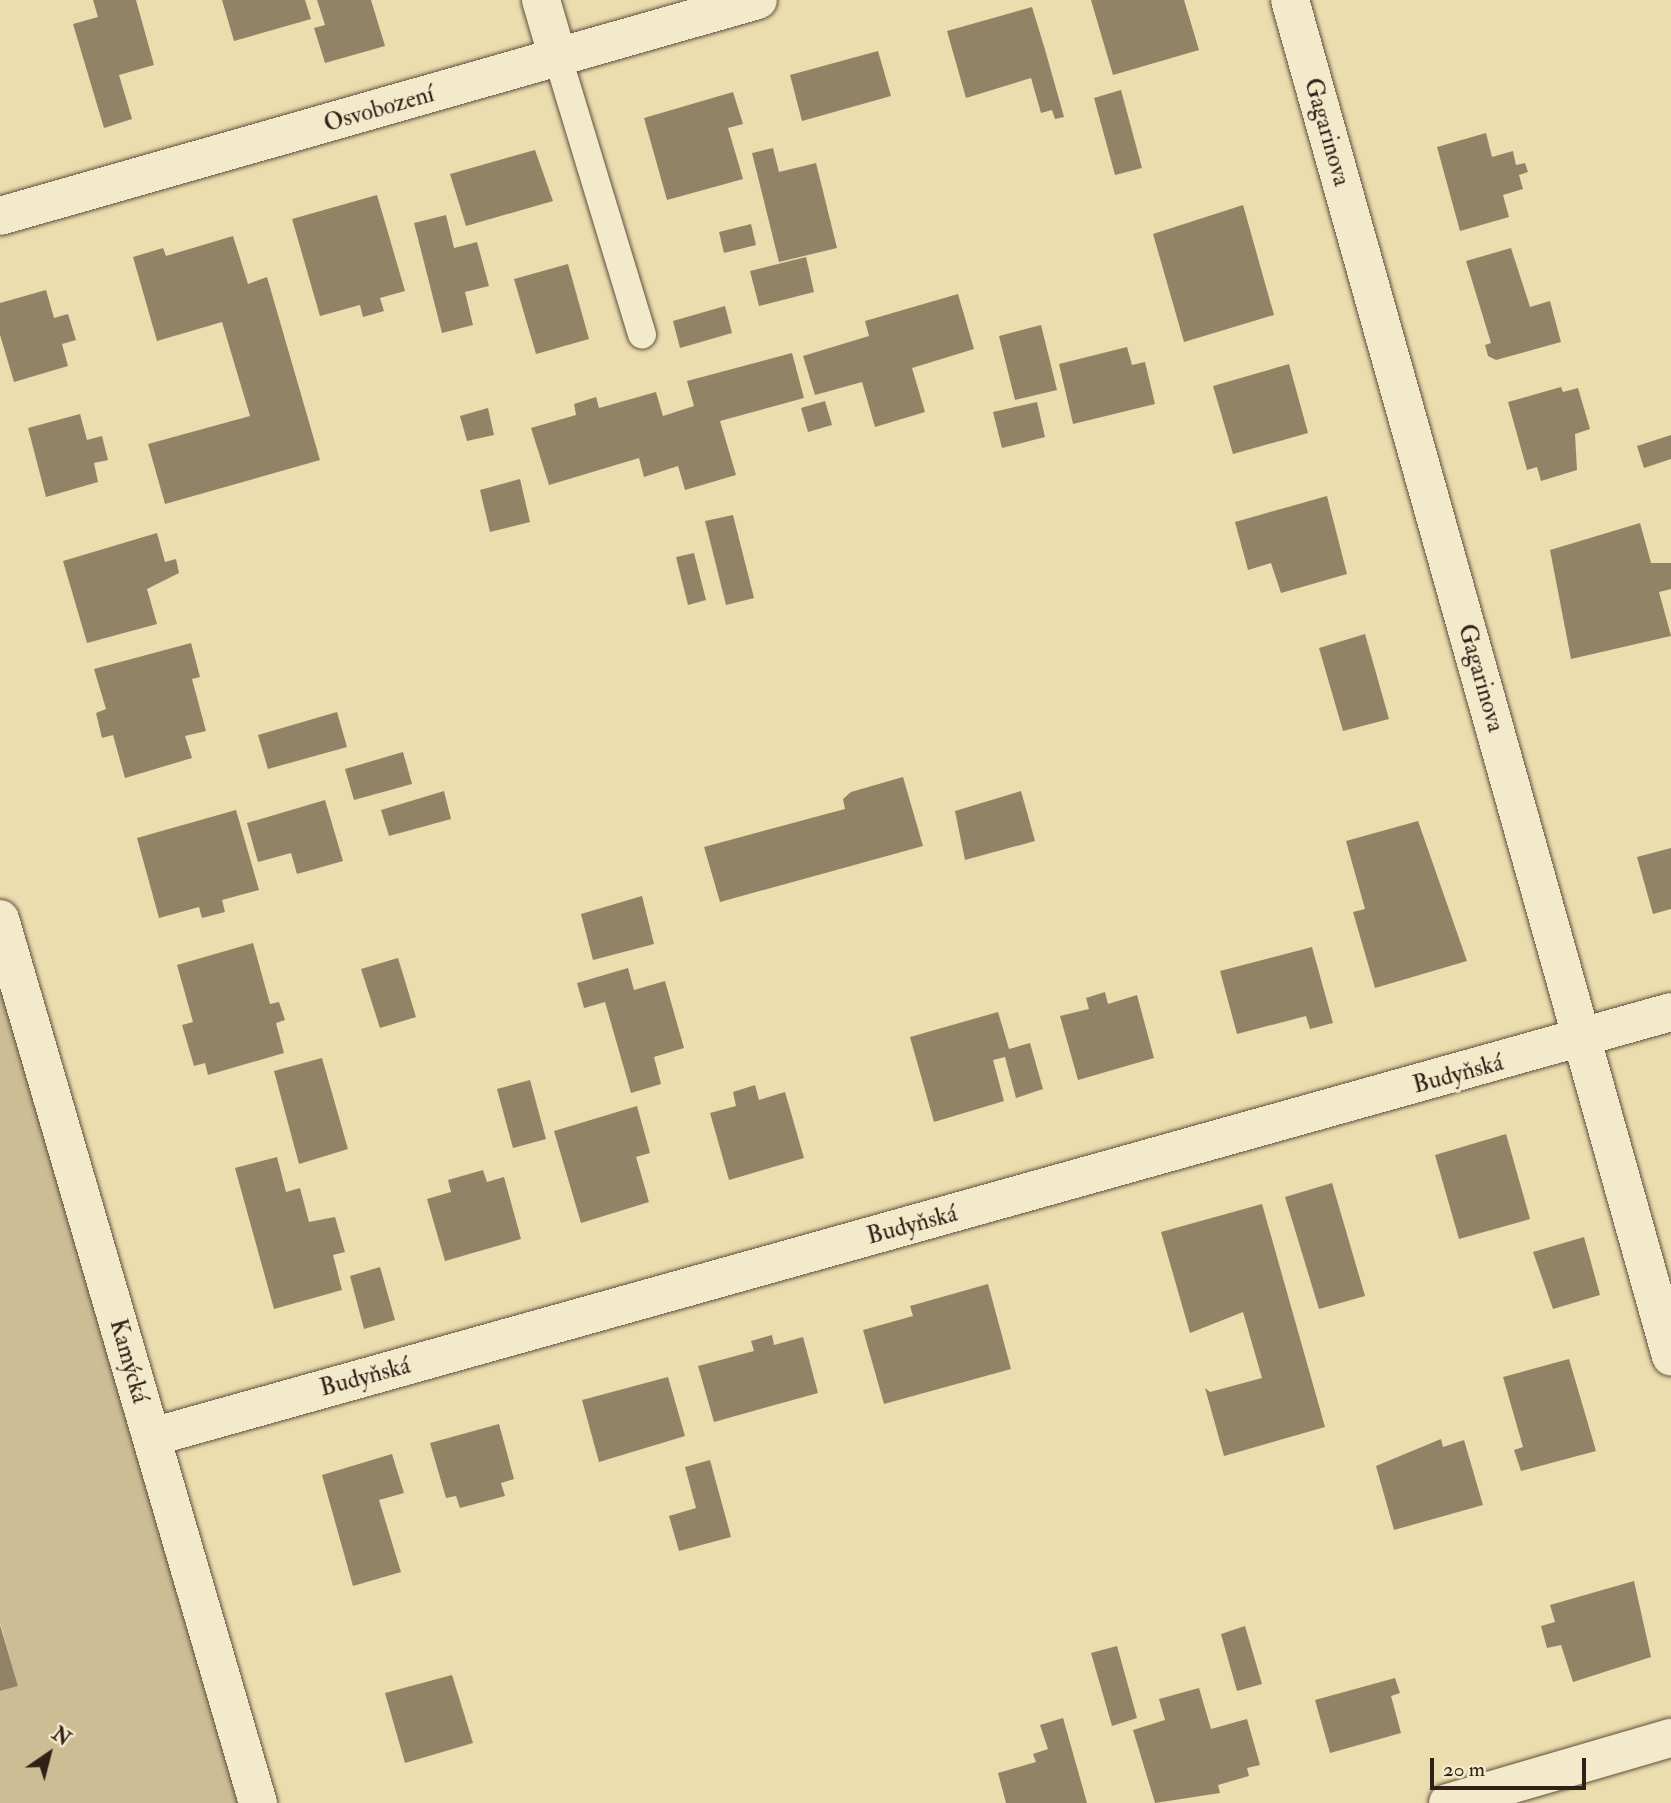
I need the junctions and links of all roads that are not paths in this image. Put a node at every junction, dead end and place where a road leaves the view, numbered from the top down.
1 (541, 0) edge
2 (758, 0) edge
3 (1290, 0) edge
4 (558, 58) junction
5 (0, 216) edge
6 (642, 335) dead end
7 (0, 919) edge
8 (1671, 1012) edge
9 (1582, 1040) junction
10 (1671, 1356) edge
11 (152, 1437) junction
12 (1671, 1738) edge
13 (258, 1803) edge
14 (1448, 1803) edge

1 - 4 street
2 - 4 street, Osvobození
3 - 9 street, Gagarinova
4 - 5 street, Osvobození
4 - 6 lane
7 - 11 street, Kamýcká
8 - 9 street, Budyňská
9 - 10 street, Gagarinova
9 - 11 street, Budyňská
11 - 13 street, Kamýcká
12 - 14 street

